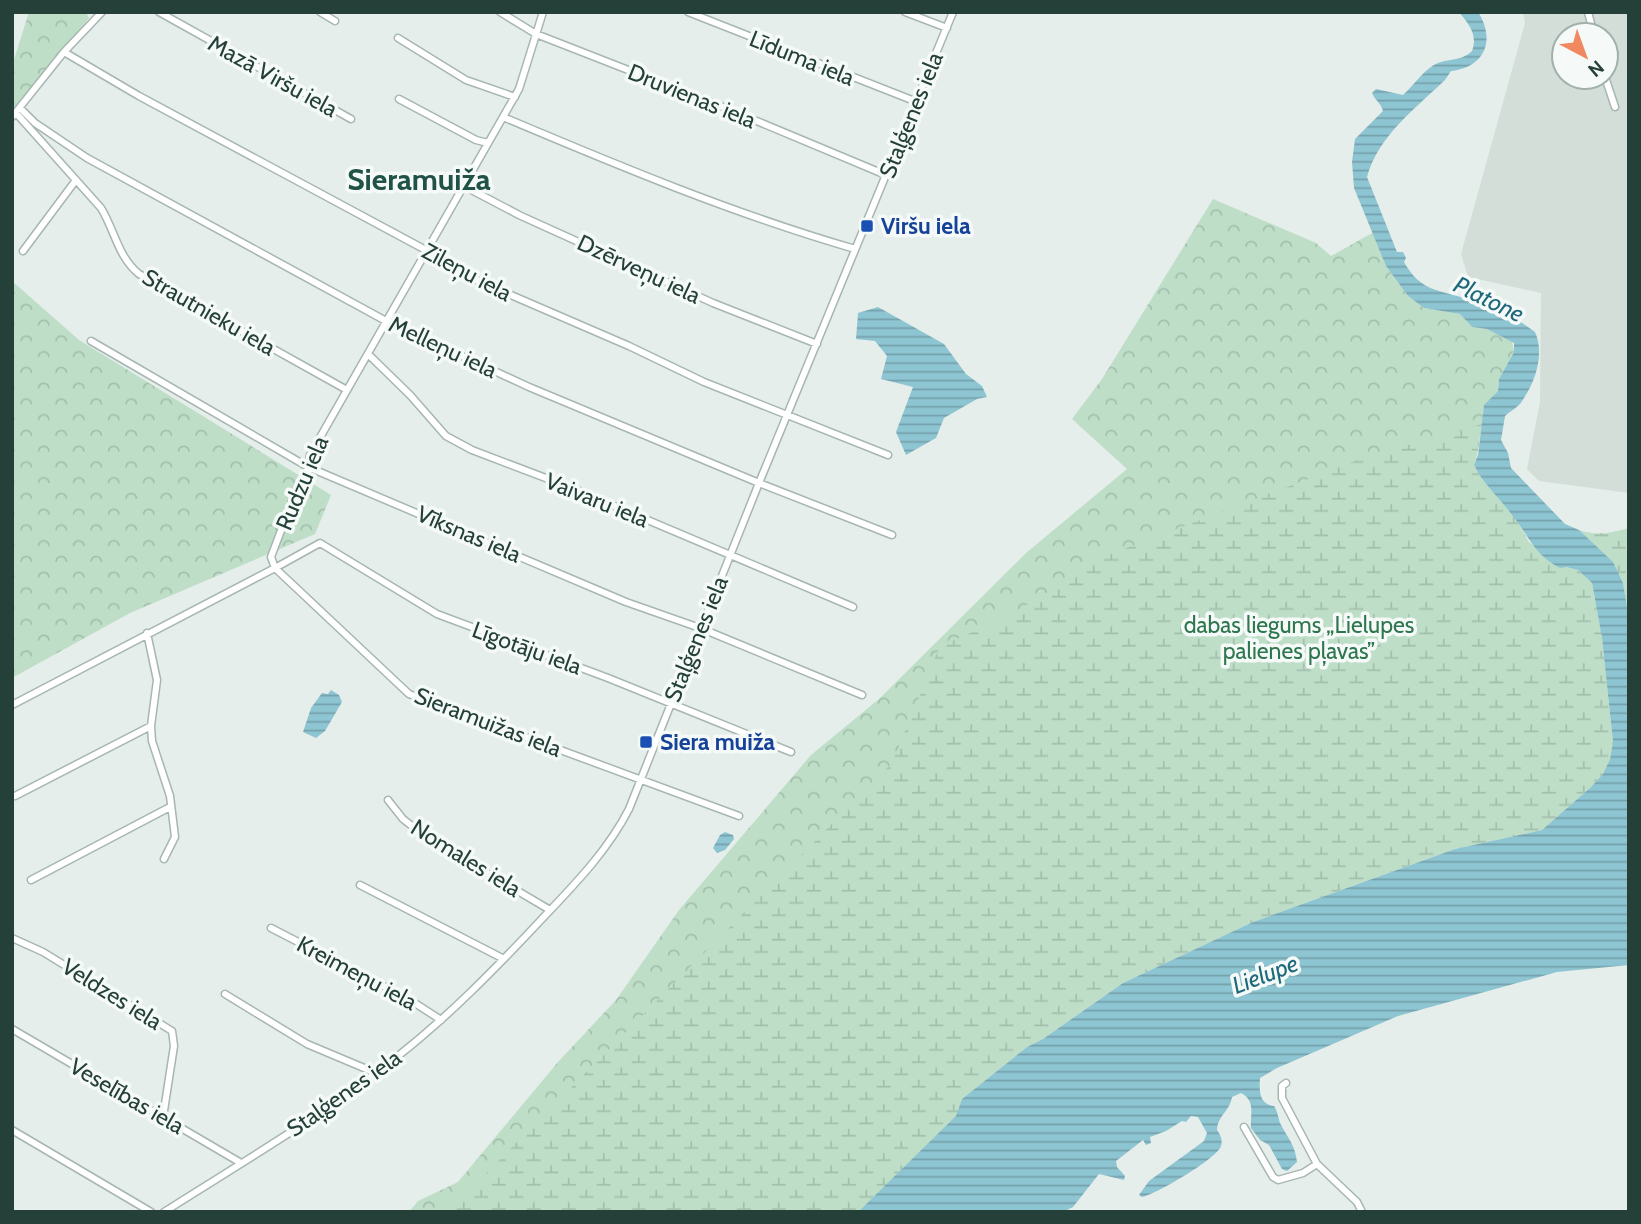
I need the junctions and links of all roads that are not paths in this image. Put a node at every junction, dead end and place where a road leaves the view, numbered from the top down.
1 (102, 12) edge
2 (159, 12) edge
3 (320, 12) edge
4 (500, 12) edge
5 (543, 12) edge
6 (688, 12) edge
7 (905, 12) edge
8 (953, 12) edge
9 (335, 21) dead end
10 (947, 28) junction
11 (536, 34) junction
12 (398, 38) dead end
13 (64, 52) junction
14 (1610, 91) edge
15 (515, 97) junction
16 (399, 99) dead end
17 (917, 102) junction
18 (1615, 107) dead end
19 (16, 113) edge
20 (503, 117) junction
21 (351, 119) dead end
22 (488, 143) junction
23 (886, 176) junction
24 (76, 180) junction
25 (464, 186) junction
26 (855, 249) junction
27 (23, 251) dead end
28 (426, 251) junction
29 (386, 321) junction
30 (91, 341) dead end
31 (817, 344) junction
32 (368, 354) junction
33 (347, 390) junction
34 (788, 416) junction
35 (888, 455) dead end
36 (308, 467) junction
37 (759, 483) junction
38 (892, 535) dead end
39 (730, 555) junction
40 (275, 568) junction
41 (853, 607) dead end
42 (700, 628) junction
43 (147, 634) junction
44 (862, 695) dead end
45 (670, 702) junction
46 (12, 705) edge
47 (151, 726) junction
48 (791, 752) dead end
49 (640, 779) junction
50 (15, 796) dead end
51 (388, 800) dead end
52 (170, 807) junction
53 (739, 816) dead end
54 (164, 859) dead end
55 (31, 880) dead end
56 (360, 886) dead end
57 (550, 911) junction
58 (271, 928) dead end
59 (12, 938) edge
60 (504, 959) junction
61 (225, 994) dead end
62 (441, 1020) junction
63 (12, 1029) edge
64 (376, 1073) junction
65 (1286, 1083) dead end
66 (163, 1117) junction
67 (1244, 1127) dead end
68 (12, 1130) edge
69 (241, 1163) junction
70 (1317, 1164) junction
71 (151, 1212) edge
72 (164, 1212) edge
73 (1362, 1212) edge

1 - 13 street
2 - 21 street, Mazā Viršu iela
3 - 9 street
4 - 11 street, Druvienas iela
5 - 11 street, Rudzu iela
6 - 17 street, Līduma iela
7 - 10 street
8 - 10 street, Staļģenes iela
10 - 17 street, Staļģenes iela
11 - 15 street, Rudzu iela
11 - 23 street, Druvienas iela
12 - 15 street
13 - 19 street
13 - 28 street, Zileņu iela
14 - 18 street
15 - 20 street, Rudzu iela
16 - 22 street
17 - 23 street, Staļģenes iela
19 - 24 street, Strautnieku iela
19 - 29 street, Melleņu iela
20 - 22 street, Rudzu iela
20 - 26 street
22 - 25 street, Rudzu iela
23 - 26 street, Staļģenes iela
24 - 27 street
24 - 33 street, Strautnieku iela
25 - 28 street, Rudzu iela
25 - 31 street, Dzērveņu iela
26 - 31 street, Staļģenes iela
28 - 29 street, Rudzu iela
28 - 34 street, Zileņu iela
29 - 32 street, Rudzu iela
29 - 37 street, Melleņu iela
30 - 36 street, Vīksnas iela
31 - 34 street, Staļģenes iela
32 - 33 street, Rudzu iela
32 - 39 street, Vaivaru iela
33 - 36 street, Rudzu iela
34 - 35 street, Zileņu iela
34 - 37 street, Staļģenes iela
36 - 40 street, Rudzu iela
36 - 42 street, Vīksnas iela
37 - 38 street, Melleņu iela
37 - 39 street, Staļģenes iela
39 - 41 street, Vaivaru iela
39 - 42 street, Staļģenes iela
40 - 43 street
40 - 45 street, Līgotāju iela
40 - 49 street, Sieramuižas iela
42 - 44 street, Vīksnas iela
42 - 45 street, Staļģenes iela
43 - 46 street
43 - 47 street
45 - 48 street, Līgotāju iela
45 - 49 street, Staļģenes iela
47 - 50 street
47 - 52 street
49 - 53 street, Sieramuižas iela
49 - 57 street, Staļģenes iela
51 - 57 street, Nomales iela
52 - 54 street
52 - 55 street
56 - 60 street
57 - 60 street, Staļģenes iela
58 - 62 street, Kreimeņu iela
59 - 66 street, Veldzes iela
60 - 62 street, Staļģenes iela
61 - 64 street
62 - 64 street, Staļģenes iela
63 - 66 street, Veselības iela
64 - 69 street, Staļģenes iela
65 - 70 street
66 - 69 street, Veselības iela
67 - 70 street
68 - 71 street
69 - 72 street, Staļģenes iela
70 - 73 street

